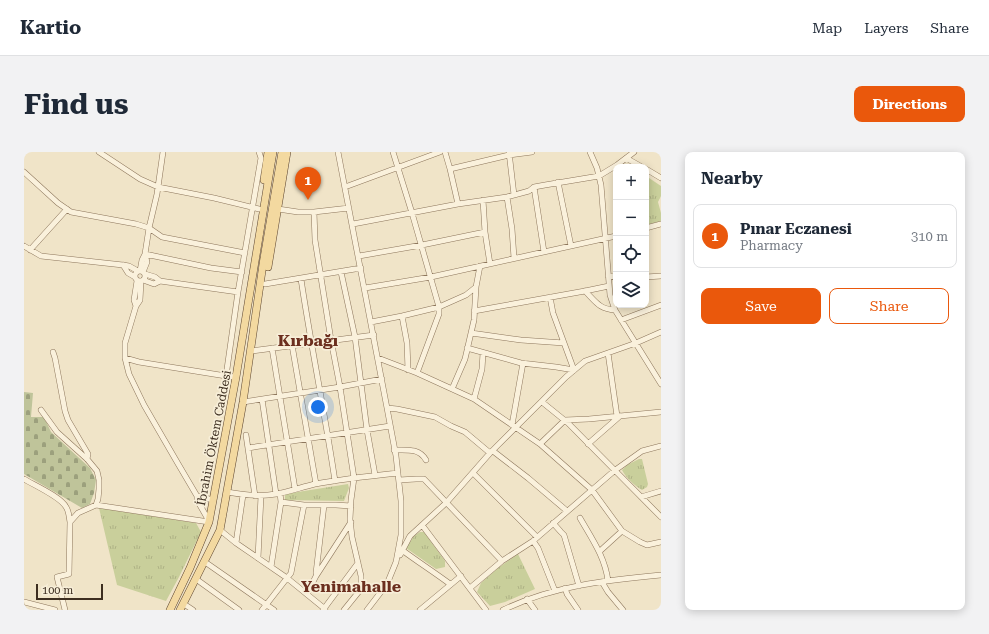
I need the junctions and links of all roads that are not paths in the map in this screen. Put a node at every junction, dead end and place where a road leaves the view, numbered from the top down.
1 (99, 152) edge
2 (163, 152) edge
3 (259, 152) edge
4 (268, 152) edge
5 (273, 152) edge
6 (282, 152) edge
7 (287, 152) edge
8 (338, 152) edge
9 (393, 152) edge
10 (440, 152) edge
11 (445, 152) edge
12 (532, 152) edge
13 (590, 152) edge
14 (634, 152) edge
15 (509, 154) edge
16 (626, 158) junction
17 (637, 164) edge
18 (398, 167) junction
19 (450, 169) junction
20 (649, 171) edge
21 (24, 172) edge
22 (599, 176) junction
23 (661, 178) edge
24 (558, 182) junction
25 (158, 186) junction
26 (345, 187) junction
27 (534, 187) junction
28 (514, 195) junction
29 (507, 197) junction
30 (483, 200) junction
31 (458, 204) junction
32 (256, 208) junction
33 (349, 208) junction
34 (67, 209) junction
35 (278, 209) junction
36 (314, 212) junction
37 (412, 213) junction
38 (353, 224) junction
39 (661, 224) edge
40 (649, 227) edge
41 (149, 228) junction
42 (485, 232) junction
43 (613, 237) edge
44 (605, 238) junction
45 (422, 245) junction
46 (24, 246) edge
47 (571, 246) junction
48 (30, 250) junction
49 (544, 252) junction
50 (145, 254) junction
51 (245, 254) junction
52 (359, 256) junction
53 (514, 258) junction
54 (490, 264) junction
55 (123, 265) junction
56 (480, 266) junction
57 (361, 268) junction
58 (141, 272) junction
59 (242, 272) junction
60 (341, 272) junction
61 (320, 275) junction
62 (608, 276) junction
63 (661, 276) edge
64 (431, 277) junction
65 (613, 277) edge
66 (649, 277) edge
67 (301, 279) junction
68 (139, 280) junction
69 (160, 281) junction
70 (265, 284) junction
71 (609, 286) junction
72 (476, 287) junction
73 (365, 288) junction
74 (585, 291) junction
75 (238, 292) junction
76 (550, 298) junction
77 (661, 305) edge
78 (439, 307) junction
79 (615, 310) junction
80 (474, 311) junction
81 (402, 316) junction
82 (621, 320) junction
83 (371, 322) junction
84 (245, 324) junction
85 (254, 328) junction
86 (661, 332) edge
87 (471, 333) junction
88 (374, 335) junction
89 (355, 337) junction
90 (331, 340) junction
91 (564, 342) junction
92 (311, 343) junction
93 (636, 343) junction
94 (292, 345) junction
95 (272, 348) junction
96 (467, 348) junction
97 (251, 351) junction
98 (53, 352) dead end
99 (483, 353) junction
100 (608, 353) junction
101 (125, 358) junction
102 (378, 358) junction
103 (523, 363) junction
104 (408, 370) junction
105 (574, 370) junction
106 (417, 373) junction
107 (226, 376) junction
108 (236, 378) junction
109 (382, 379) junction
110 (360, 383) junction
111 (661, 384) edge
112 (340, 387) junction
113 (452, 389) junction
114 (320, 390) junction
115 (300, 393) junction
116 (280, 396) junction
117 (262, 399) junction
118 (474, 399) junction
119 (243, 402) junction
120 (542, 402) junction
121 (387, 408) junction
122 (40, 410) dead end
123 (661, 412) edge
124 (618, 416) junction
125 (565, 420) junction
126 (390, 426) junction
127 (514, 426) junction
128 (367, 430) junction
129 (348, 433) junction
130 (246, 435) dead end
131 (328, 435) junction
132 (308, 438) junction
133 (288, 442) junction
134 (540, 444) junction
135 (588, 444) junction
136 (269, 445) junction
137 (661, 446) edge
138 (248, 448) junction
139 (394, 450) junction
140 (491, 452) junction
141 (88, 459) junction
142 (426, 460) dead end
143 (614, 471) junction
144 (398, 472) junction
145 (473, 473) junction
146 (375, 475) junction
147 (354, 478) junction
148 (24, 479) edge
149 (398, 480) junction
150 (335, 481) junction
151 (316, 484) junction
152 (295, 489) junction
153 (592, 490) junction
154 (661, 491) edge
155 (227, 492) junction
156 (278, 494) junction
157 (243, 495) junction
158 (197, 496) junction
159 (255, 496) junction
160 (261, 496) junction
161 (641, 497) junction
162 (213, 500) junction
163 (281, 502) junction
164 (446, 503) junction
165 (225, 504) junction
166 (96, 505) junction
167 (304, 505) junction
168 (324, 505) junction
169 (351, 506) junction
170 (567, 511) junction
171 (661, 517) edge
172 (580, 518) dead end
173 (70, 522) junction
174 (210, 522) junction
175 (351, 522) junction
176 (553, 523) junction
177 (422, 525) junction
178 (220, 530) junction
179 (622, 531) junction
180 (535, 539) junction
181 (661, 542) edge
182 (236, 543) junction
183 (402, 550) junction
184 (600, 551) junction
185 (258, 558) junction
186 (502, 561) junction
187 (205, 562) junction
188 (396, 562) junction
189 (358, 563) junction
190 (271, 567) junction
191 (661, 575) edge
192 (316, 576) junction
193 (461, 576) junction
194 (287, 578) junction
195 (196, 579) junction
196 (608, 581) junction
197 (602, 582) junction
198 (450, 584) junction
199 (580, 586) junction
200 (470, 588) junction
201 (565, 588) junction
202 (556, 591) junction
203 (307, 594) junction
204 (527, 599) junction
205 (24, 602) edge
206 (266, 605) junction
207 (182, 607) edge
208 (41, 608) edge
209 (324, 609) edge
210 (55, 610) edge
211 (65, 610) edge
212 (169, 610) edge
213 (193, 610) edge
214 (239, 610) edge
215 (262, 610) edge
216 (274, 610) edge
217 (344, 610) edge
218 (367, 610) edge
219 (420, 610) edge
220 (486, 610) edge
221 (503, 610) edge
222 (535, 610) edge
223 (578, 610) edge
224 (623, 610) edge

1 - 25 street
2 - 25 street
3 - 32 street
4 - 32 main road
5 - 84 main road, İbrahim Öktem Caddesi
6 - 85 main road, İbrahim Öktem Caddesi
7 - 35 main road
8 - 26 street
9 - 18 street
10 - 18 street
11 - 19 street
12 - 15 street
13 - 22 street
14 - 16 street
15 - 19 street
15 - 28 street
16 - 17 street
16 - 22 street
18 - 26 street
18 - 37 street
19 - 31 street
20 - 23 street
21 - 34 street
22 - 24 street
22 - 44 street
24 - 27 street
24 - 47 street
25 - 32 street
25 - 41 street
26 - 33 street
27 - 28 street
27 - 49 street
28 - 29 street
29 - 30 street
29 - 53 street
30 - 31 street
30 - 42 street
31 - 37 street
32 - 51 street
32 - 84 main road
33 - 36 street
33 - 38 street
34 - 41 street
34 - 48 street
35 - 36 street
35 - 70 main road
36 - 61 street
37 - 38 street
37 - 45 street
38 - 52 street
39 - 40 street
41 - 50 street
41 - 51 street
42 - 45 street
42 - 54 street
43 - 44 street
44 - 47 street
44 - 62 street
45 - 52 street
45 - 64 street
46 - 48 street
47 - 49 street
48 - 55 street
49 - 53 street
50 - 58 street
50 - 59 street
51 - 59 street
52 - 57 street
53 - 54 street
54 - 56 street
55 - 58 street
55 - 68 street
56 - 64 street
56 - 72 street
57 - 60 street
57 - 73 street
58 - 68 street
58 - 68 street
58 - 69 street
59 - 75 street
60 - 61 street
60 - 89 street
61 - 67 street
61 - 90 street
62 - 65 street
62 - 71 street
63 - 66 street
64 - 73 street
64 - 78 street
67 - 70 street
67 - 92 street
68 - 69 street
68 - 101 street
69 - 75 street
70 - 85 main road
71 - 74 street
71 - 79 street
72 - 78 street
72 - 80 street
73 - 83 street
74 - 76 street
74 - 79 street
75 - 107 street
76 - 80 street
76 - 91 street
77 - 82 street
78 - 81 street
78 - 106 street
79 - 82 street
80 - 87 street
81 - 83 street
81 - 104 street
82 - 93 street
83 - 88 street
84 - 108 main road, İbrahim Öktem Caddesi
85 - 97 main road, İbrahim Öktem Caddesi
86 - 93 street
87 - 91 street
87 - 96 street
88 - 89 street
88 - 102 street
89 - 90 street
89 - 110 street
90 - 92 street
90 - 112 street
91 - 105 street
92 - 94 street
92 - 114 street
93 - 100 street
93 - 111 street
94 - 95 street
94 - 115 street
95 - 97 street
95 - 116 street
96 - 99 street
96 - 113 street
97 - 119 main road, İbrahim Öktem Caddesi
98 - 141 street
99 - 103 street
99 - 118 street
100 - 105 street
100 - 124 street
101 - 107 street
101 - 158 street
102 - 104 street
102 - 109 street
103 - 105 street
103 - 127 street
104 - 106 street
105 - 120 street
106 - 113 street
107 - 108 street
108 - 162 main road, İbrahim Öktem Caddesi
109 - 110 street
109 - 121 street
110 - 112 street
110 - 128 street
112 - 114 street
112 - 129 street
113 - 118 street
114 - 115 street
114 - 131 street
115 - 116 street
115 - 132 street
116 - 117 street
116 - 133 street
117 - 119 street
117 - 136 street
118 - 127 street
119 - 155 main road, İbrahim Öktem Caddesi
120 - 125 street
120 - 127 street
121 - 126 street
121 - 140 street
122 - 141 street
123 - 124 street
124 - 125 street
124 - 135 street
125 - 134 street
125 - 135 street
126 - 128 street
126 - 139 street
127 - 134 street
127 - 140 street
128 - 129 street
128 - 146 street
129 - 131 street
129 - 147 street
130 - 138 street
131 - 132 street
131 - 150 street
132 - 133 street
132 - 151 street
133 - 136 street
133 - 152 street
134 - 153 street
135 - 143 street
136 - 138 street
136 - 156 street
137 - 143 street
138 - 159 street
139 - 142 street
139 - 144 street
140 - 145 street
140 - 170 street
141 - 166 street
143 - 153 street
143 - 161 street
144 - 146 street
144 - 149 street
145 - 164 street
145 - 180 street
146 - 147 street
147 - 150 street
147 - 169 street
148 - 173 street
149 - 164 street
149 - 188 street
150 - 151 street
151 - 152 street
152 - 156 street
153 - 170 street
153 - 179 street
154 - 161 street
155 - 157 street
155 - 165 main road, İbrahim Öktem Caddesi
156 - 160 street
156 - 163 street
157 - 159 street
157 - 182 street
158 - 162 street
158 - 174 street
159 - 160 street
160 - 185 street
161 - 171 street
162 - 165 main road
162 - 174 main road, İbrahim Öktem Caddesi
163 - 167 street
163 - 190 street
164 - 177 street
164 - 186 street
165 - 178 main road, İbrahim Öktem Caddesi
166 - 173 street
166 - 174 street
167 - 168 street
167 - 194 street
168 - 169 street
168 - 192 street
169 - 175 street
170 - 176 street
172 - 184 street
173 - 211 street
174 - 178 main road
174 - 212 main road, İbrahim Öktem Caddesi
175 - 189 street
175 - 192 street
176 - 180 street
176 - 199 street
177 - 183 street
177 - 193 street
178 - 182 street
178 - 187 main road, İbrahim Öktem Caddesi
179 - 181 street
179 - 184 street
180 - 186 street
180 - 202 street
182 - 185 street
183 - 188 street
183 - 198 street
184 - 196 street
185 - 190 street
186 - 200 street
187 - 195 main road, İbrahim Öktem Caddesi
187 - 206 street
188 - 218 street
189 - 209 street
189 - 217 street
190 - 194 street
191 - 196 street
192 - 203 street
193 - 198 street
193 - 200 street
194 - 203 street
194 - 206 street
195 - 207 main road, İbrahim Öktem Caddesi
195 - 214 street
196 - 197 street
197 - 199 street
197 - 224 street
198 - 219 street
199 - 201 street
200 - 220 street
201 - 202 street
201 - 223 street
202 - 204 street
203 - 209 street
204 - 221 street
204 - 222 street
205 - 208 street
206 - 215 street
206 - 216 street
207 - 213 street
208 - 210 street

